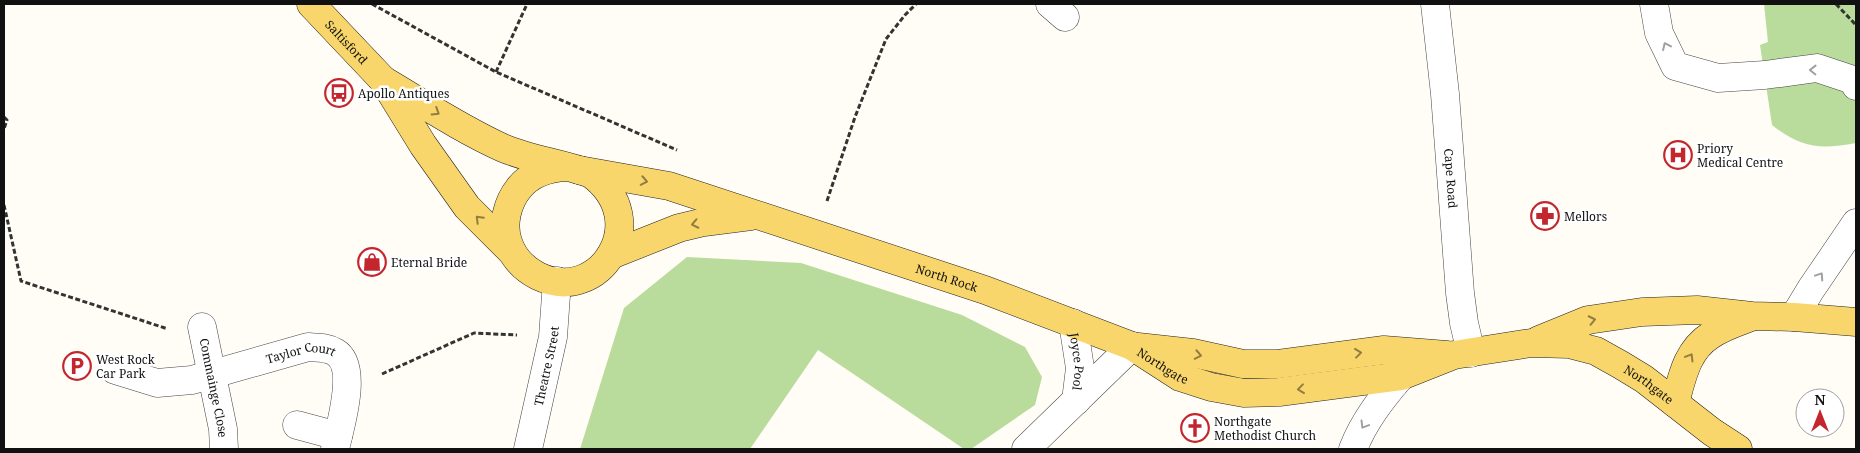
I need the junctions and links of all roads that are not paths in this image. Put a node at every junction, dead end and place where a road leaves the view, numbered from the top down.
1 (311, 4) edge
2 (1435, 4) edge
3 (1654, 4) edge
4 (383, 80) junction
5 (1856, 86) edge
6 (572, 168) junction
7 (760, 215) junction
8 (1856, 223) edge
9 (513, 253) junction
10 (611, 255) junction
11 (557, 282) junction
12 (1752, 316) junction
13 (1794, 317) junction
14 (1073, 322) junction
15 (1856, 322) edge
16 (203, 334) road end
17 (1530, 343) junction
18 (1132, 346) junction
19 (1462, 354) junction
20 (115, 370) dead end
21 (211, 376) junction
22 (1401, 376) junction
23 (1076, 401) junction
24 (1675, 403) junction
25 (297, 426) dead end
26 (337, 443) edge
27 (224, 449) edge
28 (528, 449) edge
29 (1026, 449) edge
30 (1353, 449) edge
31 (1738, 449) edge

1 - 4 main road, Saltisford
2 - 19 street, Cape Road
5 -> 3 street
4 -> 6 main road
9 -> 4 main road
6 -> 7 main road, North Rock
6 - 9 main road
6 - 10 main road
7 -> 10 main road, North Rock
7 - 14 main road, North Rock
13 -> 8 street
9 - 11 main road
10 - 11 main road
11 - 28 street, Theatre Street
12 - 13 main road, Northgate
17 -> 12 main road, Northgate
24 -> 12 main road, Northgate
13 - 15 main road, Northgate
14 - 18 main road, North Rock
14 - 23 street, Joyce Pool
16 - 21 street, Commainge Close
17 - 19 main road, Northgate
17 - 24 main road, Northgate
18 -> 19 main road, Northgate
22 -> 18 main road, Northgate
18 - 23 street, Joyce Pool
19 - 22 main road, Northgate
20 - 21 street
21 - 26 street, Taylor Court
21 - 27 street, Commainge Close
22 -> 30 street
23 - 29 street, Joyce Pool
24 - 31 main road
25 - 26 street, Taylor Court

